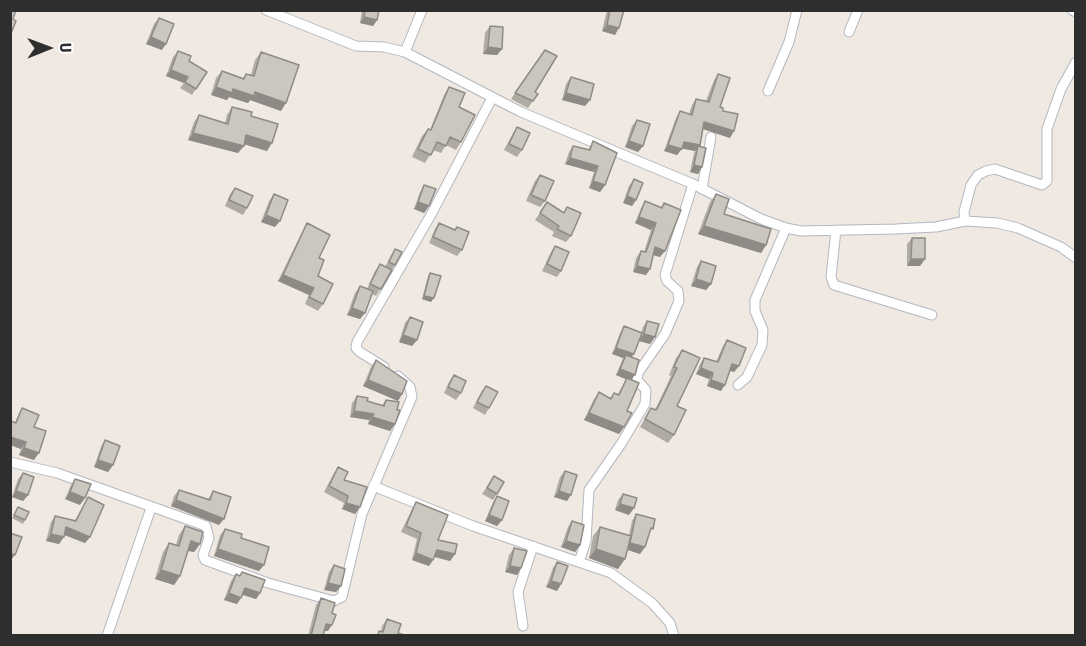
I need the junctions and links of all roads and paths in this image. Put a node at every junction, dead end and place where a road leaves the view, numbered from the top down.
1 (266, 10) edge
2 (422, 10) edge
3 (797, 10) edge
4 (858, 10) edge
5 (849, 32) dead end
6 (405, 52) junction
7 (1076, 62) edge
8 (768, 91) dead end
9 (492, 98) junction
10 (711, 137) dead end
11 (693, 184) junction
12 (702, 189) junction
13 (965, 220) junction
14 (786, 228) junction
15 (836, 230) junction
16 (1076, 258) edge
17 (932, 315) dead end
18 (738, 385) dead end
19 (10, 462) edge
20 (374, 486) junction
21 (151, 508) junction
22 (533, 546) junction
23 (579, 562) junction
24 (523, 626) dead end
25 (107, 636) edge
26 (674, 636) edge

1 - 6 street
2 - 6 street
3 - 8 street
4 - 5 street
6 - 9 street
7 - 13 street
9 - 11 street
9 - 20 street
10 - 12 street
11 - 12 street
11 - 23 street
12 - 14 street
13 - 15 street
13 - 16 street
14 - 15 street
14 - 18 street
15 - 17 street
19 - 21 street
20 - 21 street
20 - 22 street
21 - 25 street
22 - 23 street
22 - 24 street
23 - 26 street

